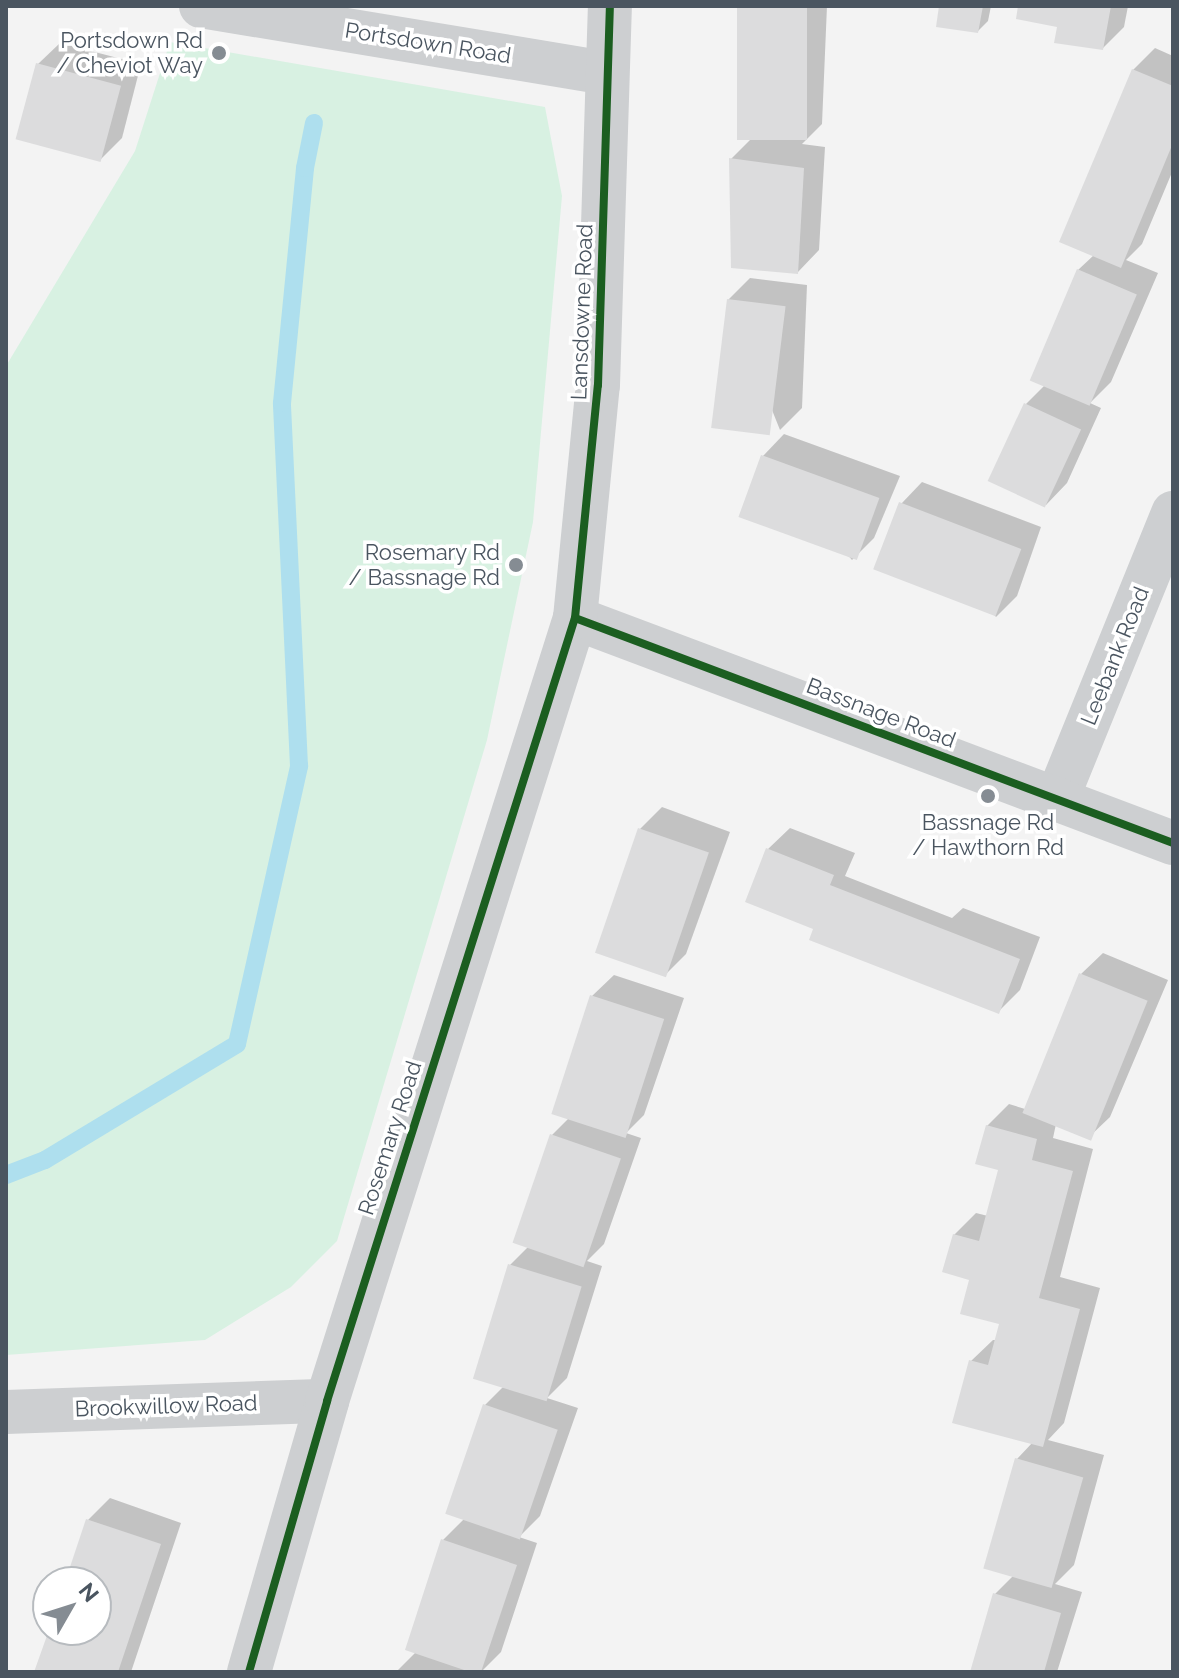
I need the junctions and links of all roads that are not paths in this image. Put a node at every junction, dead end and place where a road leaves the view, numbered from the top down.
1 (201, 6) edge
2 (610, 6) edge
3 (607, 73) junction
4 (1173, 513) edge
5 (575, 618) junction
6 (1057, 799) junction
7 (1173, 843) edge
8 (327, 1401) junction
9 (6, 1412) edge
10 (249, 1672) edge

1 - 3 street, Portsdown Road
2 - 3 street, Lansdowne Road
3 - 5 street, Lansdowne Road
4 - 6 street, Leebank Road
5 - 6 street, Bassnage Road
5 - 8 street, Rosemary Road
6 - 7 street, Bassnage Road
8 - 9 street, Brookwillow Road
8 - 10 street, Rosemary Road

